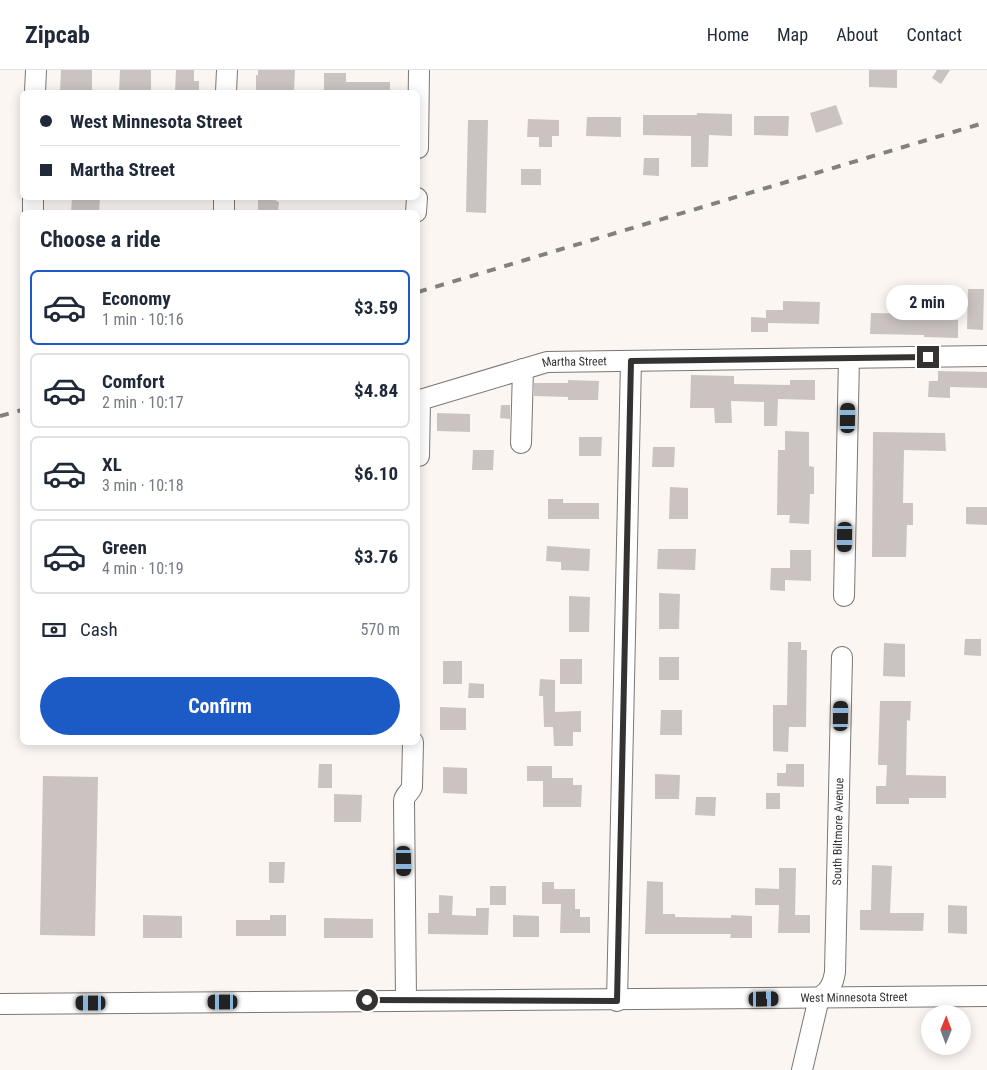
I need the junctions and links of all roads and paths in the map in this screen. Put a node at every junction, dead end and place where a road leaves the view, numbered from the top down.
1 (36, 70) edge
2 (227, 70) edge
3 (419, 70) edge
4 (35, 90) edge
5 (226, 90) edge
6 (419, 90) edge
7 (987, 356) edge
8 (849, 358) junction
9 (631, 361) junction
10 (523, 369) junction
11 (420, 400) edge
12 (521, 443) dead end
13 (844, 596) dead end
14 (842, 657) dead end
15 (413, 745) edge
16 (987, 996) edge
17 (818, 998) junction
18 (406, 1000) junction
19 (617, 1001) junction
20 (0, 1004) edge
21 (802, 1070) edge

1 - 4 street
2 - 5 street
3 - 6 street
7 - 8 street, Martha Street
8 - 9 street, Martha Street
8 - 13 street
9 - 10 street, Martha Street
9 - 19 street
10 - 11 street, Martha Street
10 - 12 street
14 - 17 street, South Biltmore Avenue
15 - 18 street
16 - 17 street, West Minnesota Street
17 - 19 street, West Minnesota Street
17 - 21 street
18 - 19 street, West Minnesota Street
18 - 20 street, West Minnesota Street

